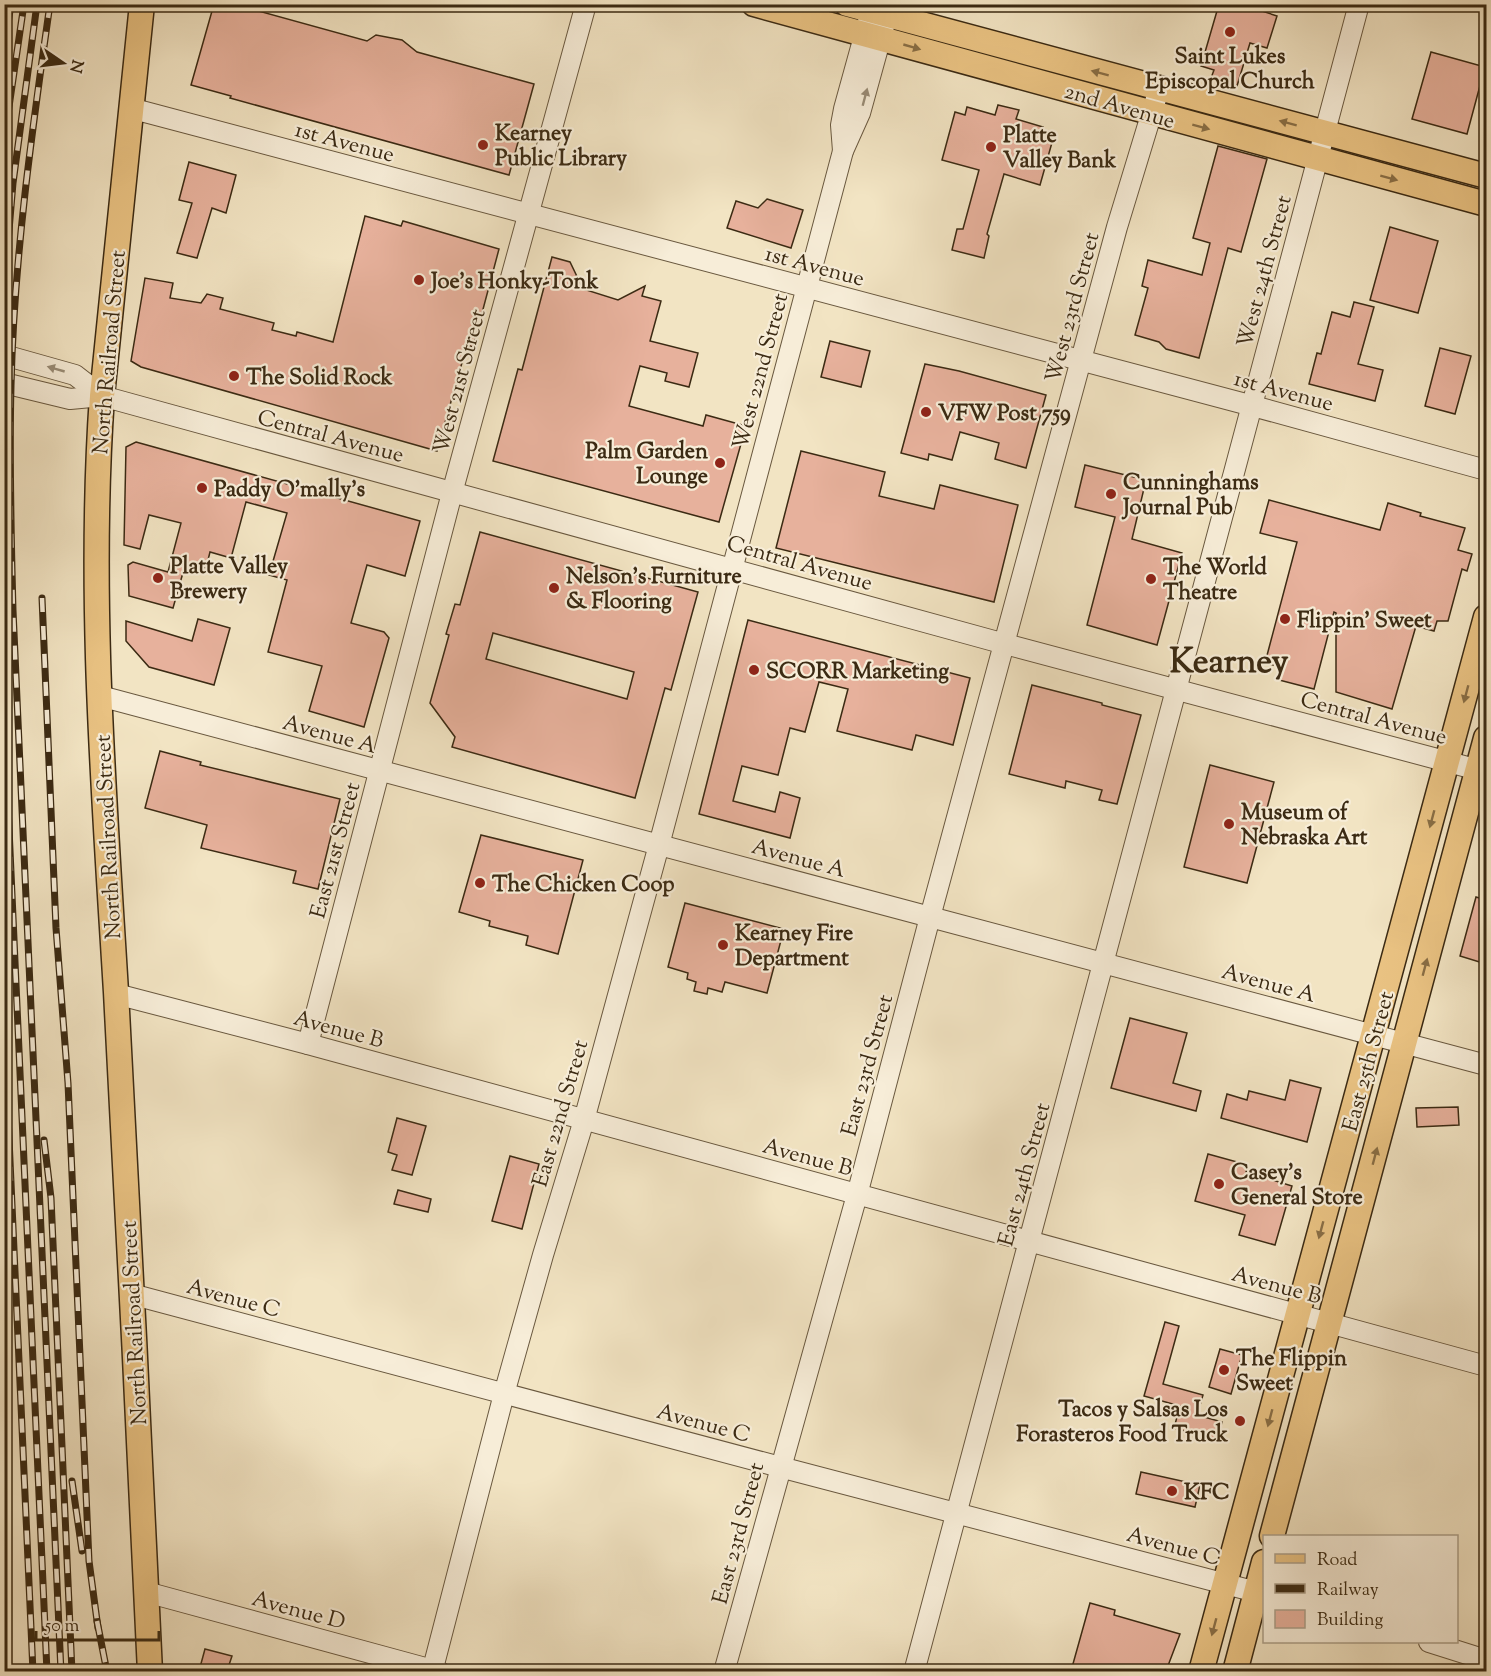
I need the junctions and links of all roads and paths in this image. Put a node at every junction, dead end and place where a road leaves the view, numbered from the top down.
1 (142, 4) edge
2 (586, 4) edge
3 (754, 4) edge
4 (847, 4) edge
5 (1359, 4) edge
6 (878, 18) edge
7 (1159, 89) junction
8 (130, 108) junction
9 (1152, 114) junction
10 (1325, 133) junction
11 (1318, 159) junction
12 (1486, 176) edge
13 (1486, 204) edge
14 (528, 214) junction
15 (805, 288) junction
16 (4, 355) edge
17 (1081, 360) junction
18 (4, 384) edge
19 (102, 396) junction
20 (1252, 406) junction
21 (1486, 470) edge
22 (453, 493) junction
23 (732, 568) junction
24 (1486, 617) edge
25 (1005, 644) junction
26 (1177, 689) junction
27 (100, 696) junction
28 (1486, 738) edge
29 (1447, 762) junction
30 (380, 771) junction
31 (1482, 771) edge
32 (659, 845) junction
33 (930, 917) junction
34 (1104, 963) junction
35 (116, 994) junction
36 (1374, 1035) junction
37 (1405, 1043) junction
38 (308, 1044) junction
39 (1486, 1065) edge
40 (584, 1120) junction
41 (857, 1195) junction
42 (1030, 1241) junction
43 (131, 1294) junction
44 (1298, 1314) junction
45 (1330, 1323) junction
46 (1486, 1366) edge
47 (504, 1394) junction
48 (780, 1467) junction
49 (957, 1514) junction
50 (1272, 1535) edge
51 (1263, 1570) edge
52 (1225, 1584) junction
53 (146, 1592) junction
54 (1260, 1593) edge
55 (1435, 1643) edge
56 (1486, 1660) edge
57 (150, 1671) edge
58 (435, 1671) edge
59 (724, 1671) edge
60 (914, 1671) edge
61 (1201, 1671) edge
62 (1235, 1671) edge

1 - 8 main road, North Railroad Street
2 - 14 street, West 21st Street
3 - 6 main road, 2nd Avenue
4 - 6 main road, 2nd Avenue
5 - 10 street, West 24th Street
7 -> 6 main road, 2nd Avenue
6 -> 9 main road, 2nd Avenue
6 - 15 street, West 22nd Street
7 - 9 street, West 23rd Street
10 -> 7 main road, 2nd Avenue
8 - 14 street, 1st Avenue
8 - 19 main road, North Railroad Street
9 -> 11 main road, 2nd Avenue
9 - 17 street, West 23rd Street
10 - 11 street, West 24th Street
10 - 12 main road, 2nd Avenue
11 -> 13 main road, 2nd Avenue
11 - 20 street, West 24th Street
14 - 15 street, 1st Avenue
14 - 22 street, West 21st Street
15 - 17 street, 1st Avenue
15 - 23 street, West 22nd Street
19 -> 16 street, Central Avenue
17 - 20 street, 1st Avenue
17 - 25 street, West 23rd Street
18 - 19 street, Central Avenue
19 - 22 street, Central Avenue
19 - 27 main road, North Railroad Street
20 - 21 street, 1st Avenue
20 - 26 street, West 24th Street
22 - 23 street, Central Avenue
22 - 30 street, East 21st Street
23 - 25 street, Central Avenue
23 - 32 street, East 22nd Street
24 -> 29 main road, East 25th Street
25 - 26 street, Central Avenue
25 - 33 street, East 23rd Street
26 - 29 street, Central Avenue
26 - 34 street, East 24th Street
27 - 30 street, Avenue A
27 - 35 main road, North Railroad Street
28 - 31 main road, East 25th Street
29 - 31 street, Central Avenue
29 -> 36 main road, East 25th Street
30 - 32 street, Avenue A
30 - 38 street, East 21st Street
37 -> 31 main road, East 25th Street
32 - 33 street, Avenue A
32 - 40 street, East 22nd Street
33 - 34 street, Avenue A
33 - 41 street, East 23rd Street
34 - 36 street, Avenue A
34 - 42 street, East 24th Street
35 - 38 street, Avenue B
35 - 43 main road, North Railroad Street
36 - 37 street, Avenue A
36 -> 44 main road, East 25th Street
37 - 39 street, Avenue A
45 -> 37 main road, East 25th Street
38 - 40 street, Avenue B
40 - 41 street, Avenue B
40 - 47 street, East 22nd Street
41 - 42 street, Avenue B
41 - 48 street, East 23rd Street
42 - 44 street, Avenue B
42 - 49 street, East 24th Street
43 - 47 street, Avenue C
43 - 53 main road, North Railroad Street
44 - 45 street, Avenue B
44 -> 52 main road, East 25th Street
45 - 46 street, Avenue B
45 - 50 main road, East 25th Street
47 - 48 street, Avenue C
47 - 58 street, East 22nd Street
48 - 49 street, Avenue C
48 - 59 street, East 23rd Street
49 - 52 street, Avenue C
49 - 60 street, East 24th Street
51 - 54 main road
52 - 54 street, Avenue C
52 -> 61 main road, East 25th Street
53 - 57 main road, North Railroad Street
53 - 58 street, Avenue D
54 - 62 main road
55 - 56 street

